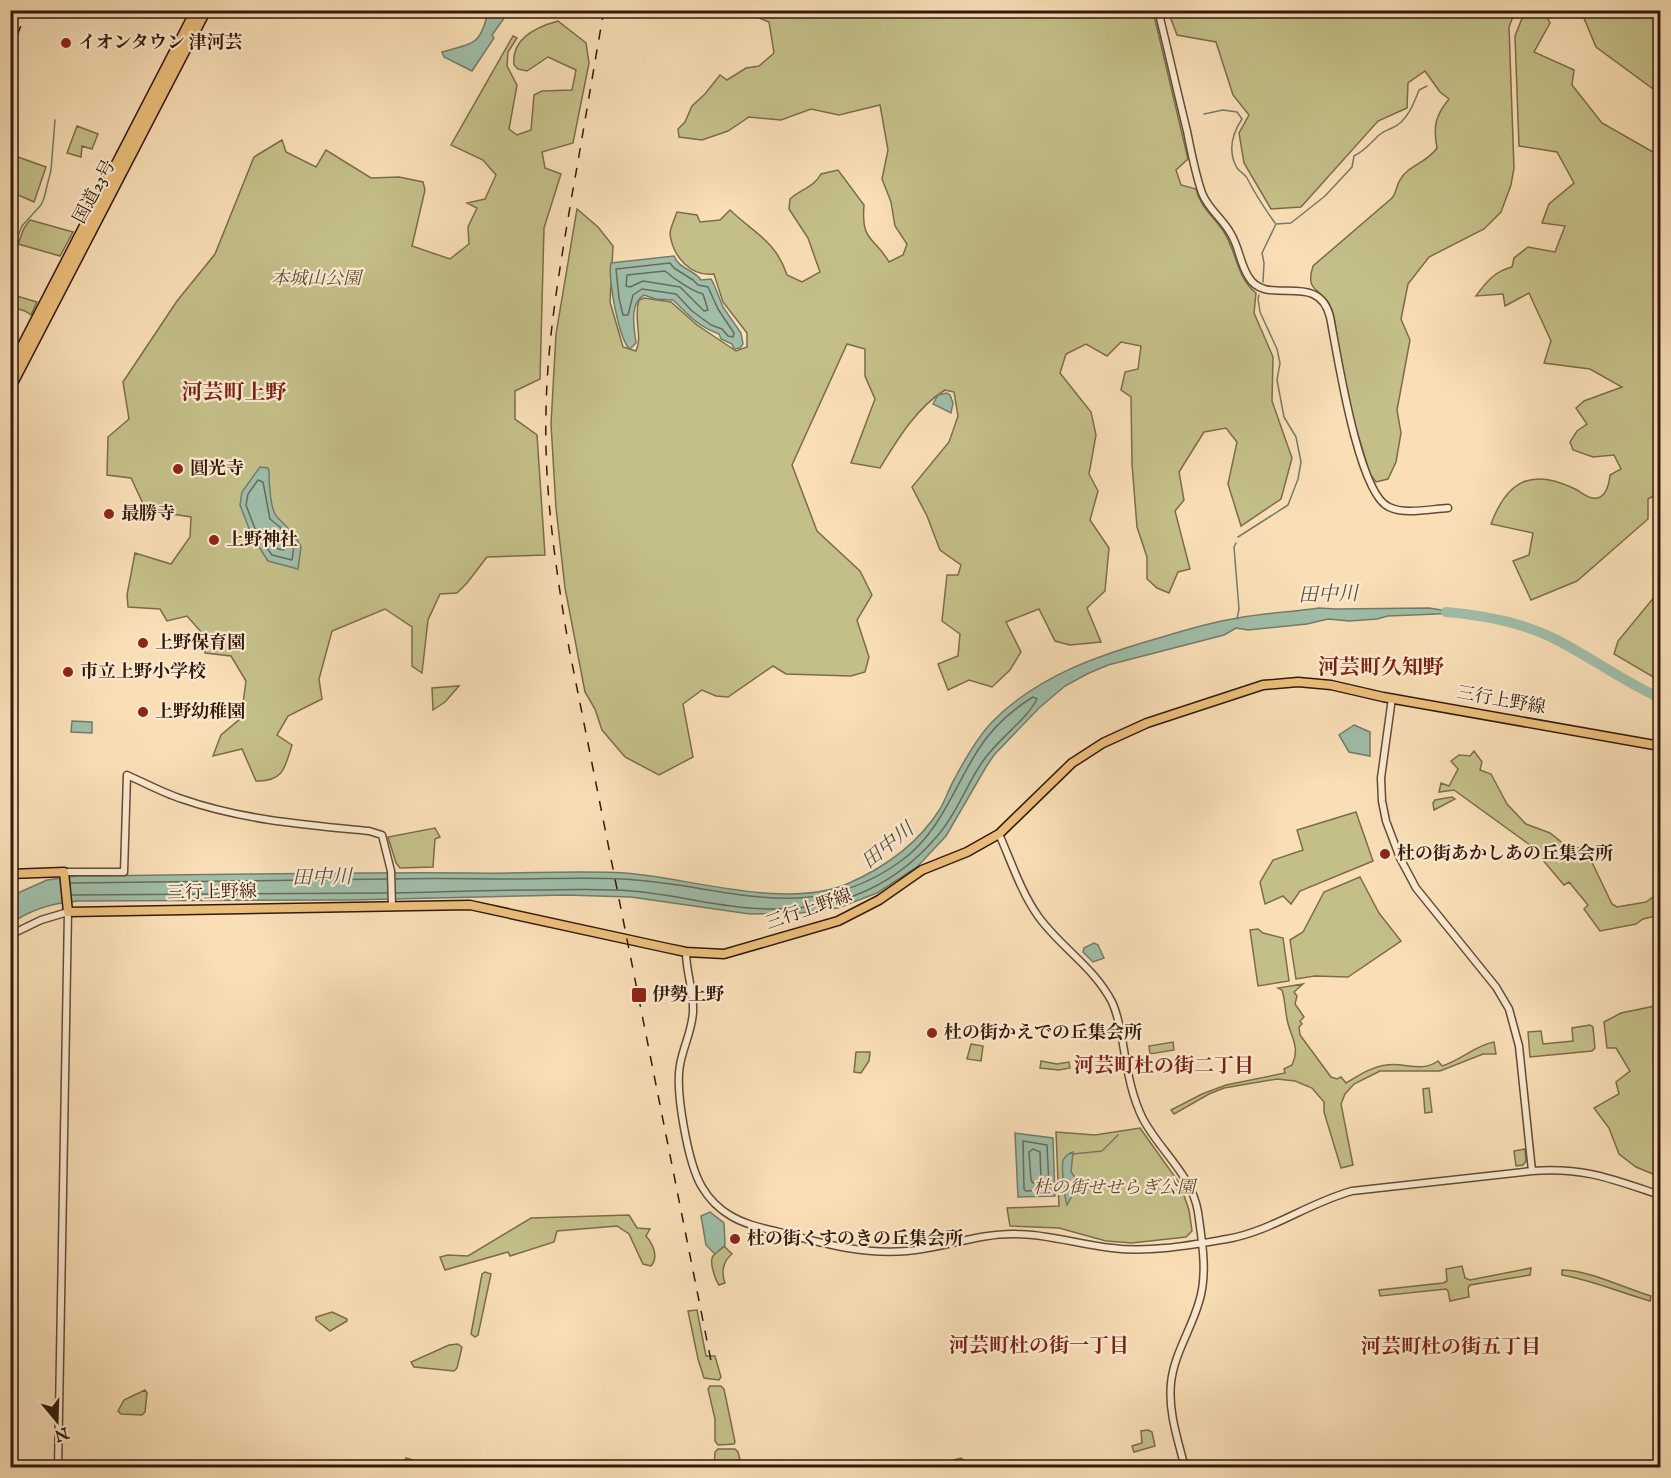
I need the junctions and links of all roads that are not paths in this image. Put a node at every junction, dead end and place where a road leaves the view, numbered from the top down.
1 (196, 10) edge
2 (206, 10) edge
3 (1158, 10) edge
4 (10, 370) edge
5 (10, 388) edge
6 (1448, 508) dead end
7 (1392, 698) junction
8 (1660, 746) edge
9 (999, 834) junction
10 (10, 874) edge
11 (64, 874) junction
12 (392, 905) junction
13 (68, 908) junction
14 (10, 936) edge
15 (686, 952) junction
16 (1532, 1171) junction
17 (1660, 1196) edge
18 (1201, 1243) junction
19 (58, 1467) edge
20 (1185, 1467) edge

1 - 4 highway, 国道23号
2 - 5 highway, 国道23号
3 - 6 street
7 - 8 main road, 三行上野線
7 - 9 main road, 三行上野線
7 - 16 street
9 - 15 main road, 三行上野線
9 - 18 street
10 - 11 main road
11 - 12 street
11 - 13 main road
12 - 13 main road, 三行上野線
12 - 15 main road, 三行上野線
13 - 14 street
13 - 19 street
15 - 18 street
16 - 17 street
16 - 18 street
18 - 20 street

